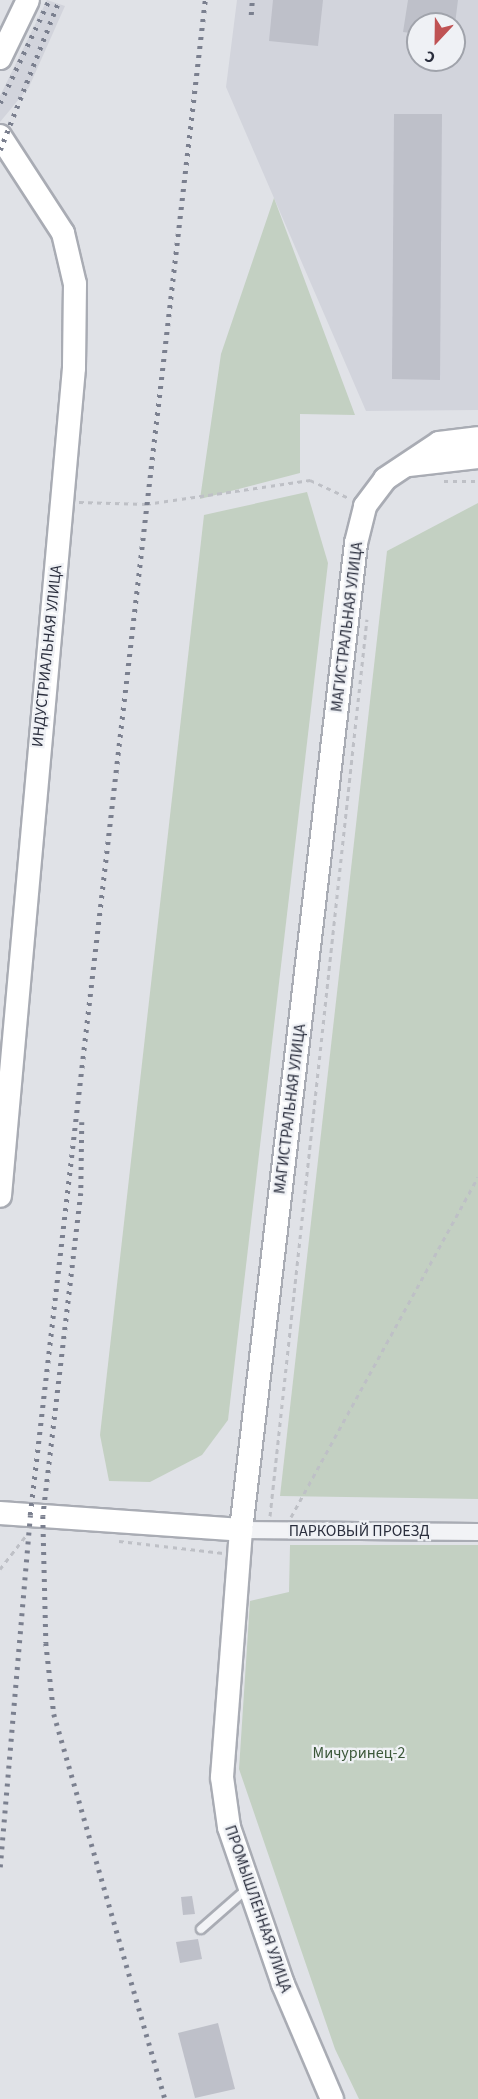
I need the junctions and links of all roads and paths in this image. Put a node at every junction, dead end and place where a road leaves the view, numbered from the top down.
1 (28, 0) edge
2 (0, 58) edge
3 (0, 136) edge
4 (478, 438) edge
5 (478, 457) edge
6 (405, 466) junction
7 (437, 480) dead end
8 (478, 481) edge
9 (62, 502) junction
10 (365, 506) junction
11 (368, 611) dead end
12 (478, 1177) edge
13 (0, 1196) edge
14 (0, 1513) edge
15 (270, 1516) junction
16 (36, 1531) dead end
17 (251, 1531) junction
18 (478, 1532) edge
19 (110, 1540) dead end
20 (240, 1555) junction
21 (0, 1569) edge
22 (249, 1887) junction
23 (201, 1929) dead end
24 (332, 2099) edge

1 - 2 main road
3 - 9 main road, ИНДУСТРИАЛЬНАЯ УЛИЦА
4 - 6 main road, МАГИСТРАЛЬНАЯ УЛИЦА
5 - 6 main road
6 - 10 main road, МАГИСТРАЛЬНАЯ УЛИЦА
7 - 8 path
9 - 10 path
9 - 13 main road, ИНДУСТРИАЛЬНАЯ УЛИЦА
10 - 17 main road, МАГИСТРАЛЬНАЯ УЛИЦА
11 - 15 path
12 - 15 path
14 - 17 main road
15 - 17 path
16 - 21 path
17 - 18 street, ПАРКОВЫЙ ПРОЕЗД
17 - 20 main road, ПРОМЫШЛЕННАЯ УЛИЦА
19 - 20 path
20 - 22 main road, ПРОМЫШЛЕННАЯ УЛИЦА
22 - 23 lane
22 - 24 main road, ПРОМЫШЛЕННАЯ УЛИЦА

